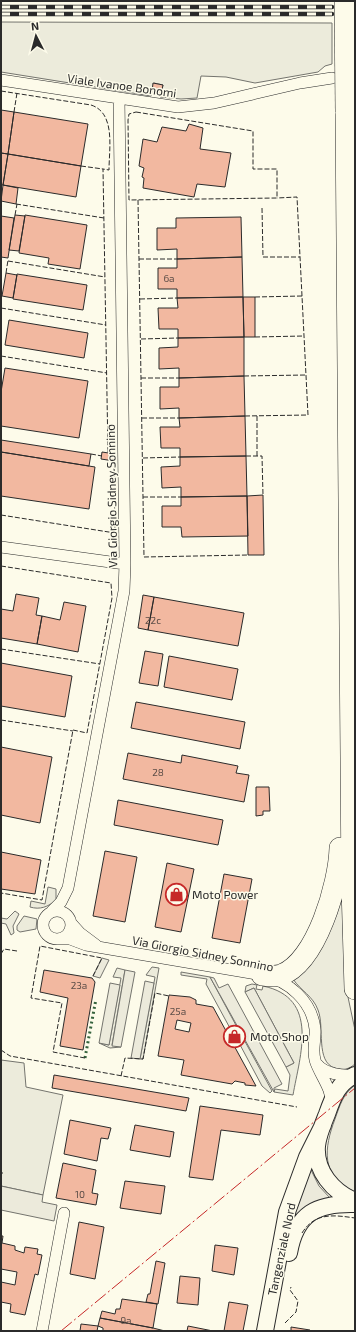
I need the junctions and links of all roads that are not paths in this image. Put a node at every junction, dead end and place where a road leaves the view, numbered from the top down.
1 (345, 1) edge
2 (332, 78) dead end
3 (1, 80) edge
4 (119, 98) junction
5 (1, 547) edge
6 (125, 564) junction
7 (351, 715) junction
8 (68, 888) junction
9 (52, 911) junction
10 (71, 921) junction
11 (58, 939) junction
12 (96, 945) junction
13 (262, 975) junction
14 (355, 989) edge
15 (317, 1064) junction
16 (355, 1075) edge
17 (331, 1103) junction
18 (323, 1125) junction
19 (355, 1202) edge
20 (64, 1213) dead end
21 (42, 1331) edge
22 (265, 1331) edge
23 (276, 1331) edge

1 - 7 highway, bridge
2 - 4 street, Viale Ivanoe Bonomi
3 - 4 street, Viale Ivanoe Bonomi
4 - 6 street, Via Giorgio Sidney Sonnino
5 - 6 street
6 - 8 street, Via Giorgio Sidney Sonnino
7 - 13 highway
7 - 14 highway
8 - 9 street, Via Giorgio Sidney Sonnino
8 - 10 street, Via Giorgio Sidney Sonnino
9 - 10 street
9 - 11 street
10 - 11 street
10 - 12 street, Via Giorgio Sidney Sonnino
11 - 12 street, Via Giorgio Sidney Sonnino
12 - 13 street, Via Giorgio Sidney Sonnino
13 - 15 street, Via Giorgio Sidney Sonnino
15 - 16 street
15 - 17 street, Via Giorgio Sidney Sonnino
16 - 17 main road, Tangenziale Nord
17 - 18 main road, Tangenziale Nord
18 - 19 main road, Tangenziale Nord
18 - 22 main road, Tangenziale Nord
19 - 23 main road, Tangenziale Nord
20 - 21 street

